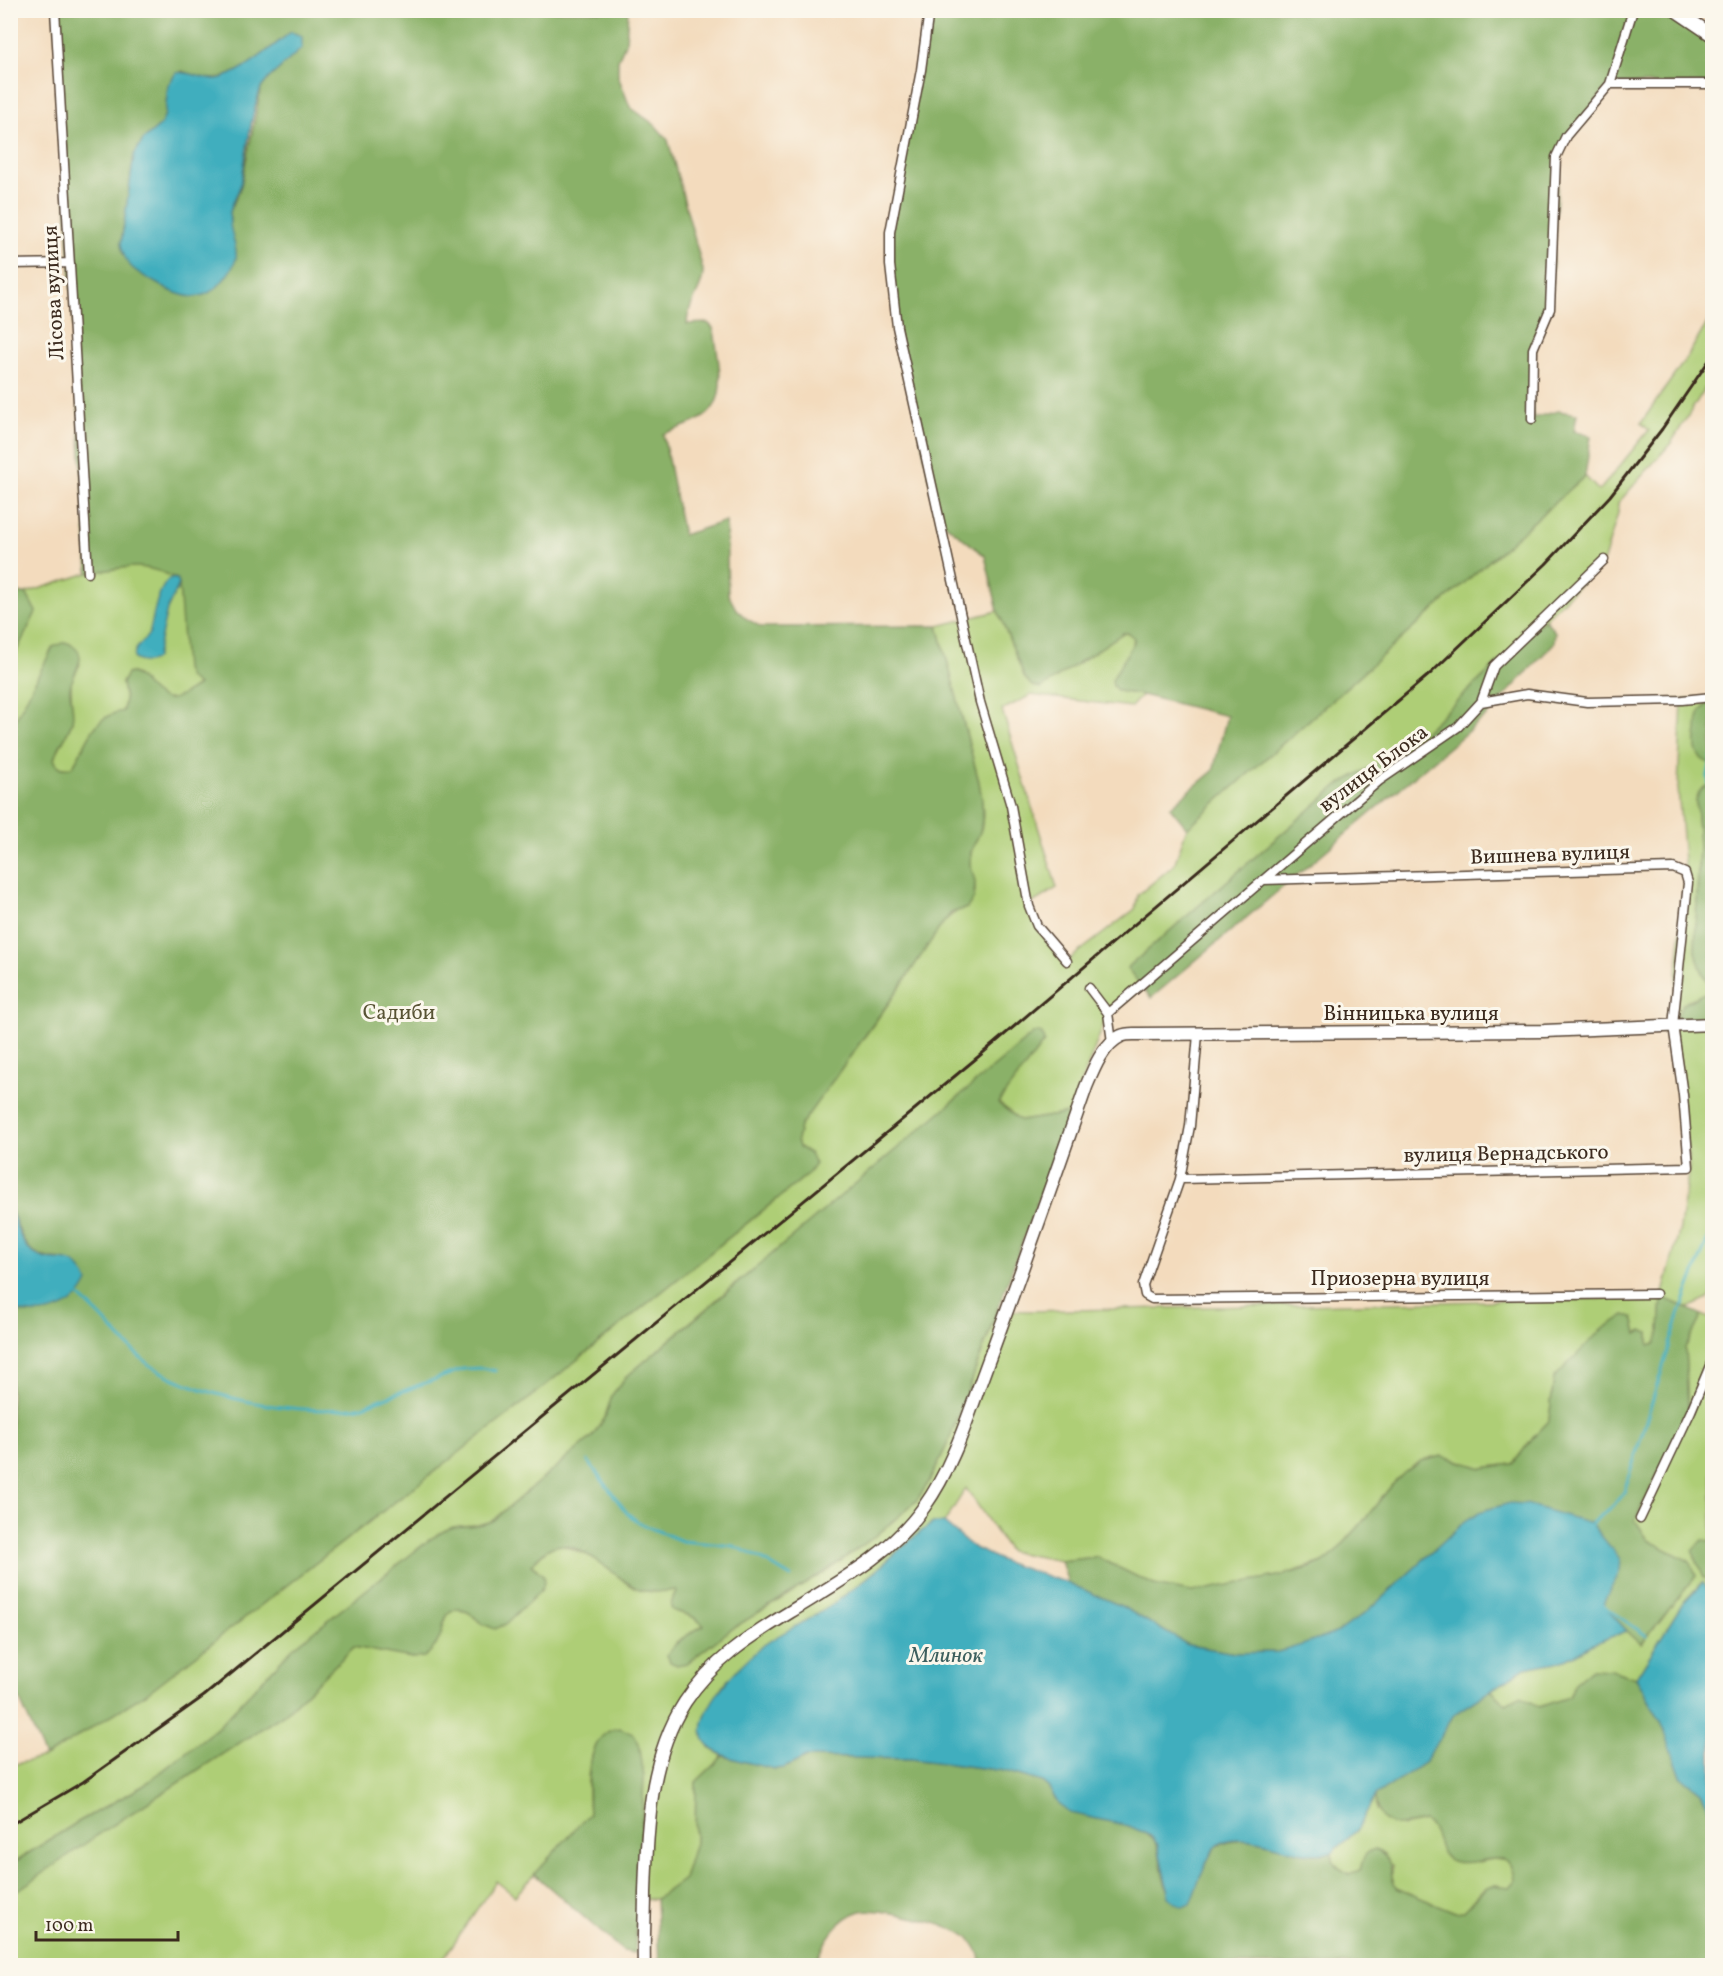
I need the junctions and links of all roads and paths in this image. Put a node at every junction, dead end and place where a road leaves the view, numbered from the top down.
1 (55, 10) edge
2 (929, 10) edge
3 (1633, 10) edge
4 (1675, 10) edge
5 (1713, 35) edge
6 (1610, 84) junction
7 (1708, 84) dead end
8 (70, 263) junction
9 (10, 264) edge
10 (1532, 419) dead end
11 (1604, 560) dead end
12 (88, 573) dead end
13 (1713, 697) edge
14 (1481, 702) junction
15 (1263, 880) junction
16 (1067, 961) dead end
17 (1089, 988) dead end
18 (1108, 1013) junction
19 (1713, 1024) edge
20 (1673, 1025) junction
21 (1198, 1034) junction
22 (1112, 1042) junction
23 (1180, 1179) junction
24 (1656, 1294) dead end
25 (1713, 1361) edge
26 (1640, 1519) dead end
27 (644, 1965) edge

1 - 8 street, Лісова вулиця
2 - 16 street
3 - 6 street
4 - 5 street
6 - 7 street
6 - 10 street
8 - 9 street
8 - 12 street, Лісова вулиця
11 - 14 street
13 - 14 street
14 - 15 street, вулиця Блока
15 - 18 street, вулиця Блока
15 - 20 street, Вишнева вулиця
17 - 18 street
18 - 22 street
19 - 20 street, Вінницька вулиця
20 - 21 street, Вінницька вулиця
20 - 23 street, вулиця Вернадського
21 - 22 street, Вінницька вулиця
21 - 23 street
22 - 27 street
23 - 24 street, Приозерна вулиця
25 - 26 street

